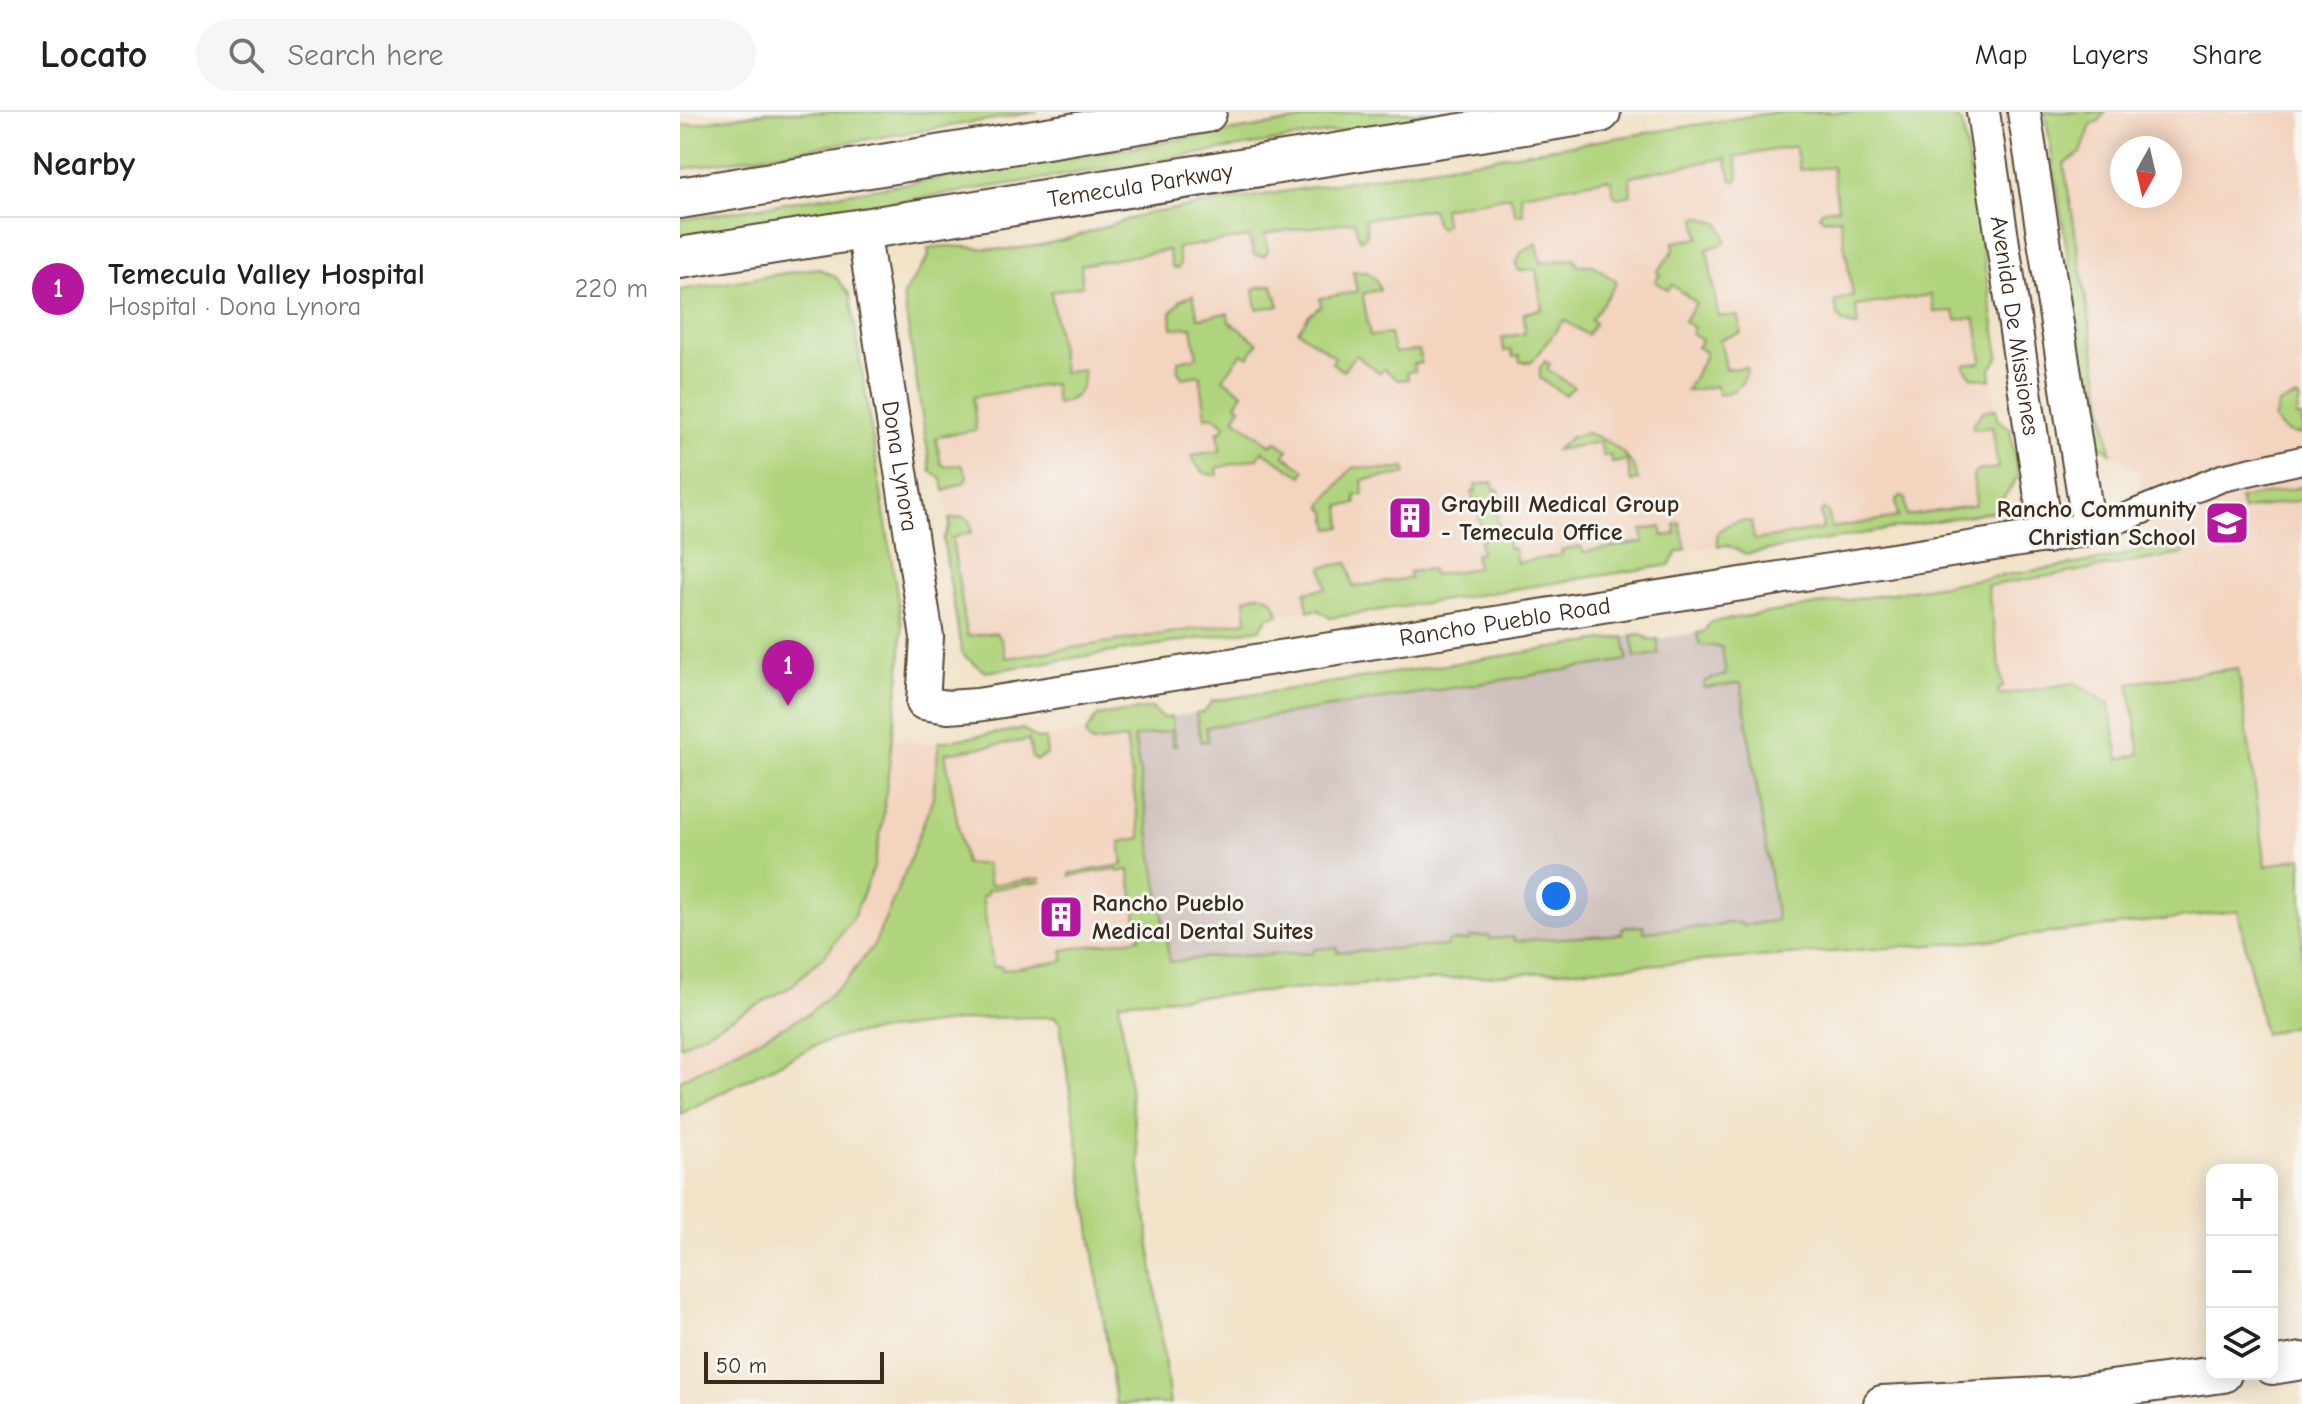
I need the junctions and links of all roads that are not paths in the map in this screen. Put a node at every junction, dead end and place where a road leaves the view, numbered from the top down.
1 (1206, 112) edge
2 (1600, 112) edge
3 (1983, 112) edge
4 (2024, 112) edge
5 (680, 198) edge
6 (863, 229) junction
7 (680, 258) edge
8 (2302, 460) edge
9 (2089, 529) junction
10 (2047, 537) junction
11 (923, 703) joint
12 (2302, 1361) edge
13 (2278, 1365) edge
14 (2206, 1377) edge
15 (2067, 1399) edge
16 (1882, 1404) edge

1 - 5 main road
2 - 6 main road, Temecula Parkway
3 - 10 street, Avenida De Missiones
4 - 9 street, Avenida De Missiones
6 - 7 main road, Temecula Parkway
6 - 11 street, Dona Lynora
8 - 9 street
9 - 10 street, Rancho Pueblo Road
10 - 11 street, Rancho Pueblo Road
12 - 13 main road
14 - 15 main road
15 - 16 main road

